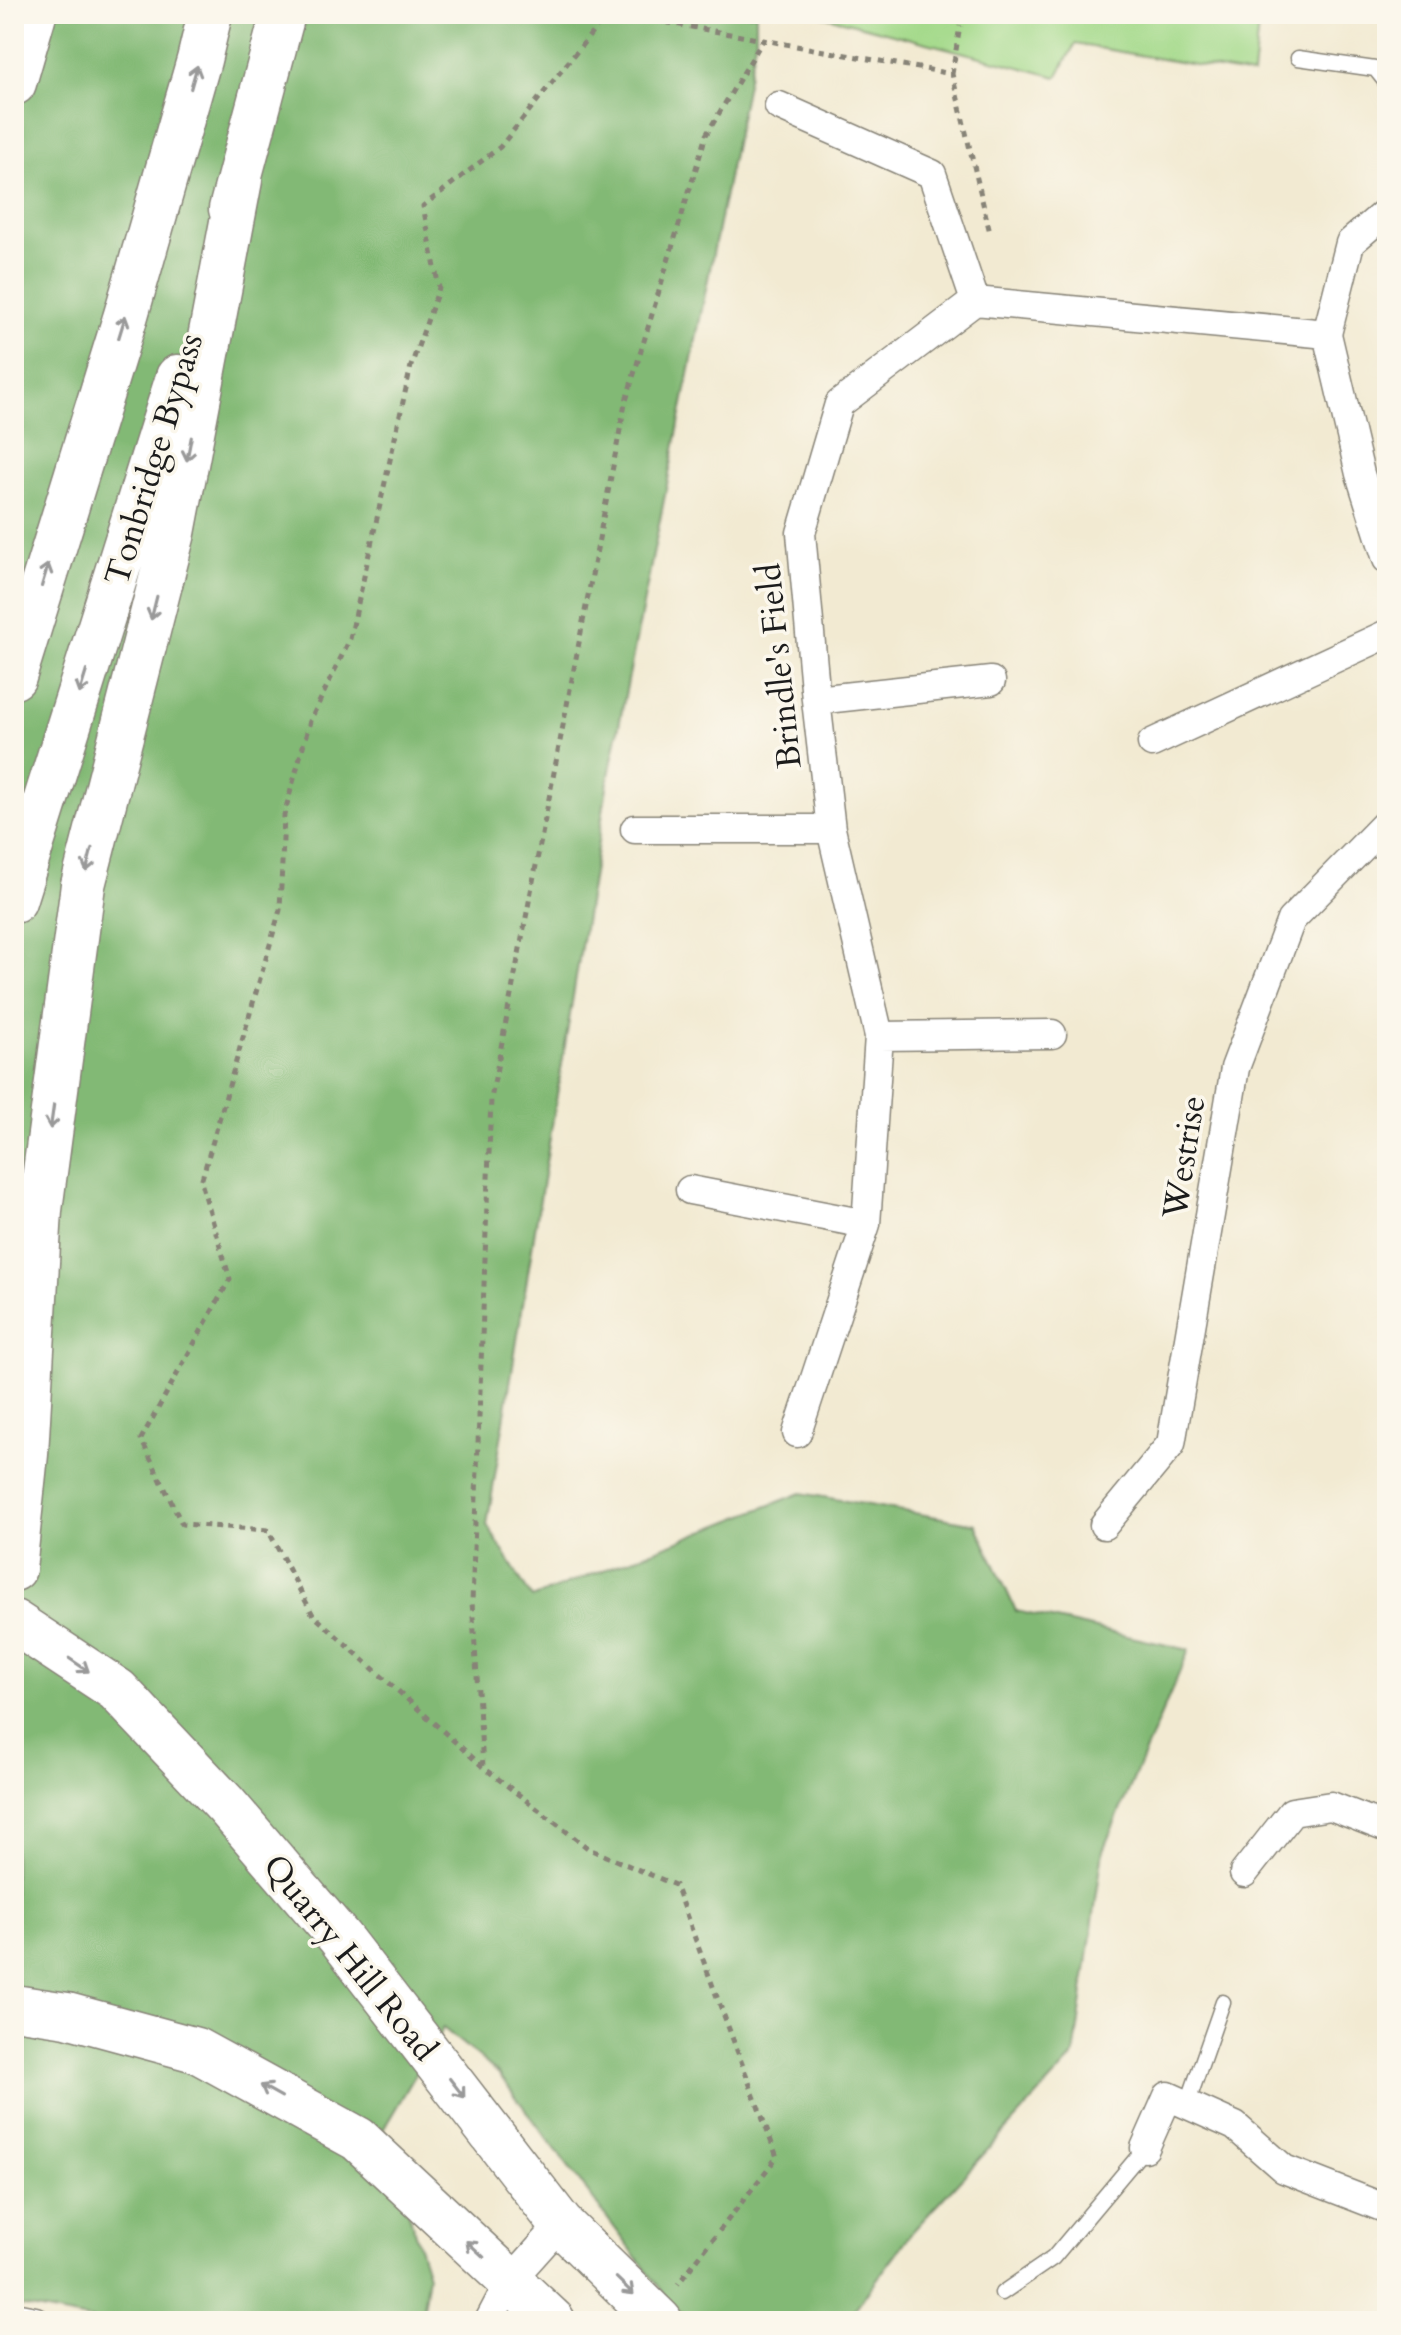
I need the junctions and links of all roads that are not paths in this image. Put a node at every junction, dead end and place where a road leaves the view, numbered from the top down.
1 (34, 14) edge
2 (210, 14) edge
3 (283, 14) edge
4 (1298, 58) dead end
5 (14, 83) edge
6 (1387, 84) edge
7 (779, 106) dead end
8 (240, 180) junction
9 (1387, 211) edge
10 (975, 301) junction
11 (1327, 334) junction
12 (1387, 559) edge
13 (1387, 634) edge
14 (14, 677) edge
15 (991, 681) dead end
16 (816, 700) junction
17 (1152, 743) dead end
18 (1387, 822) edge
19 (635, 829) dead end
20 (831, 829) junction
21 (14, 901) edge
22 (1052, 1034) dead end
23 (879, 1036) junction
24 (690, 1190) dead end
25 (866, 1224) junction
26 (797, 1433) dead end
27 (1104, 1525) dead end
28 (14, 1569) edge
29 (14, 1622) edge
30 (1387, 1828) edge
31 (1244, 1873) dead end
32 (1223, 2002) dead end
33 (14, 2007) edge
34 (1187, 2105) junction
35 (1145, 2148) joint
36 (1387, 2209) edge
37 (561, 2224) junction
38 (510, 2281) junction
39 (1002, 2293) dead end
40 (14, 2317) edge
41 (657, 2318) edge
42 (35, 2321) edge
43 (489, 2321) edge
44 (553, 2321) edge

1 - 5 highway
14 -> 2 highway, Tonbridge Bypass
3 - 8 highway, Tonbridge Bypass
4 - 6 lane
7 - 10 street
8 -> 21 highway, Tonbridge Bypass
8 -> 28 highway
9 - 11 street
10 - 11 street
10 - 16 street, Brindle's Field
11 - 12 street
13 - 17 street
15 - 16 street
16 - 20 street, Brindle's Field
18 - 27 street, Westrise
19 - 20 street
20 - 23 street, Brindle's Field
22 - 23 street
23 - 25 street, Brindle's Field
24 - 25 street
25 - 26 street, Brindle's Field
29 -> 37 highway, Quarry Hill Road
30 - 31 street
32 - 34 lane
38 -> 33 highway
34 - 35 street
34 - 36 street
35 - 39 lane
37 - 38 street
37 -> 41 highway, Quarry Hill Road
38 - 43 street
38 - 44 highway
40 - 42 street

